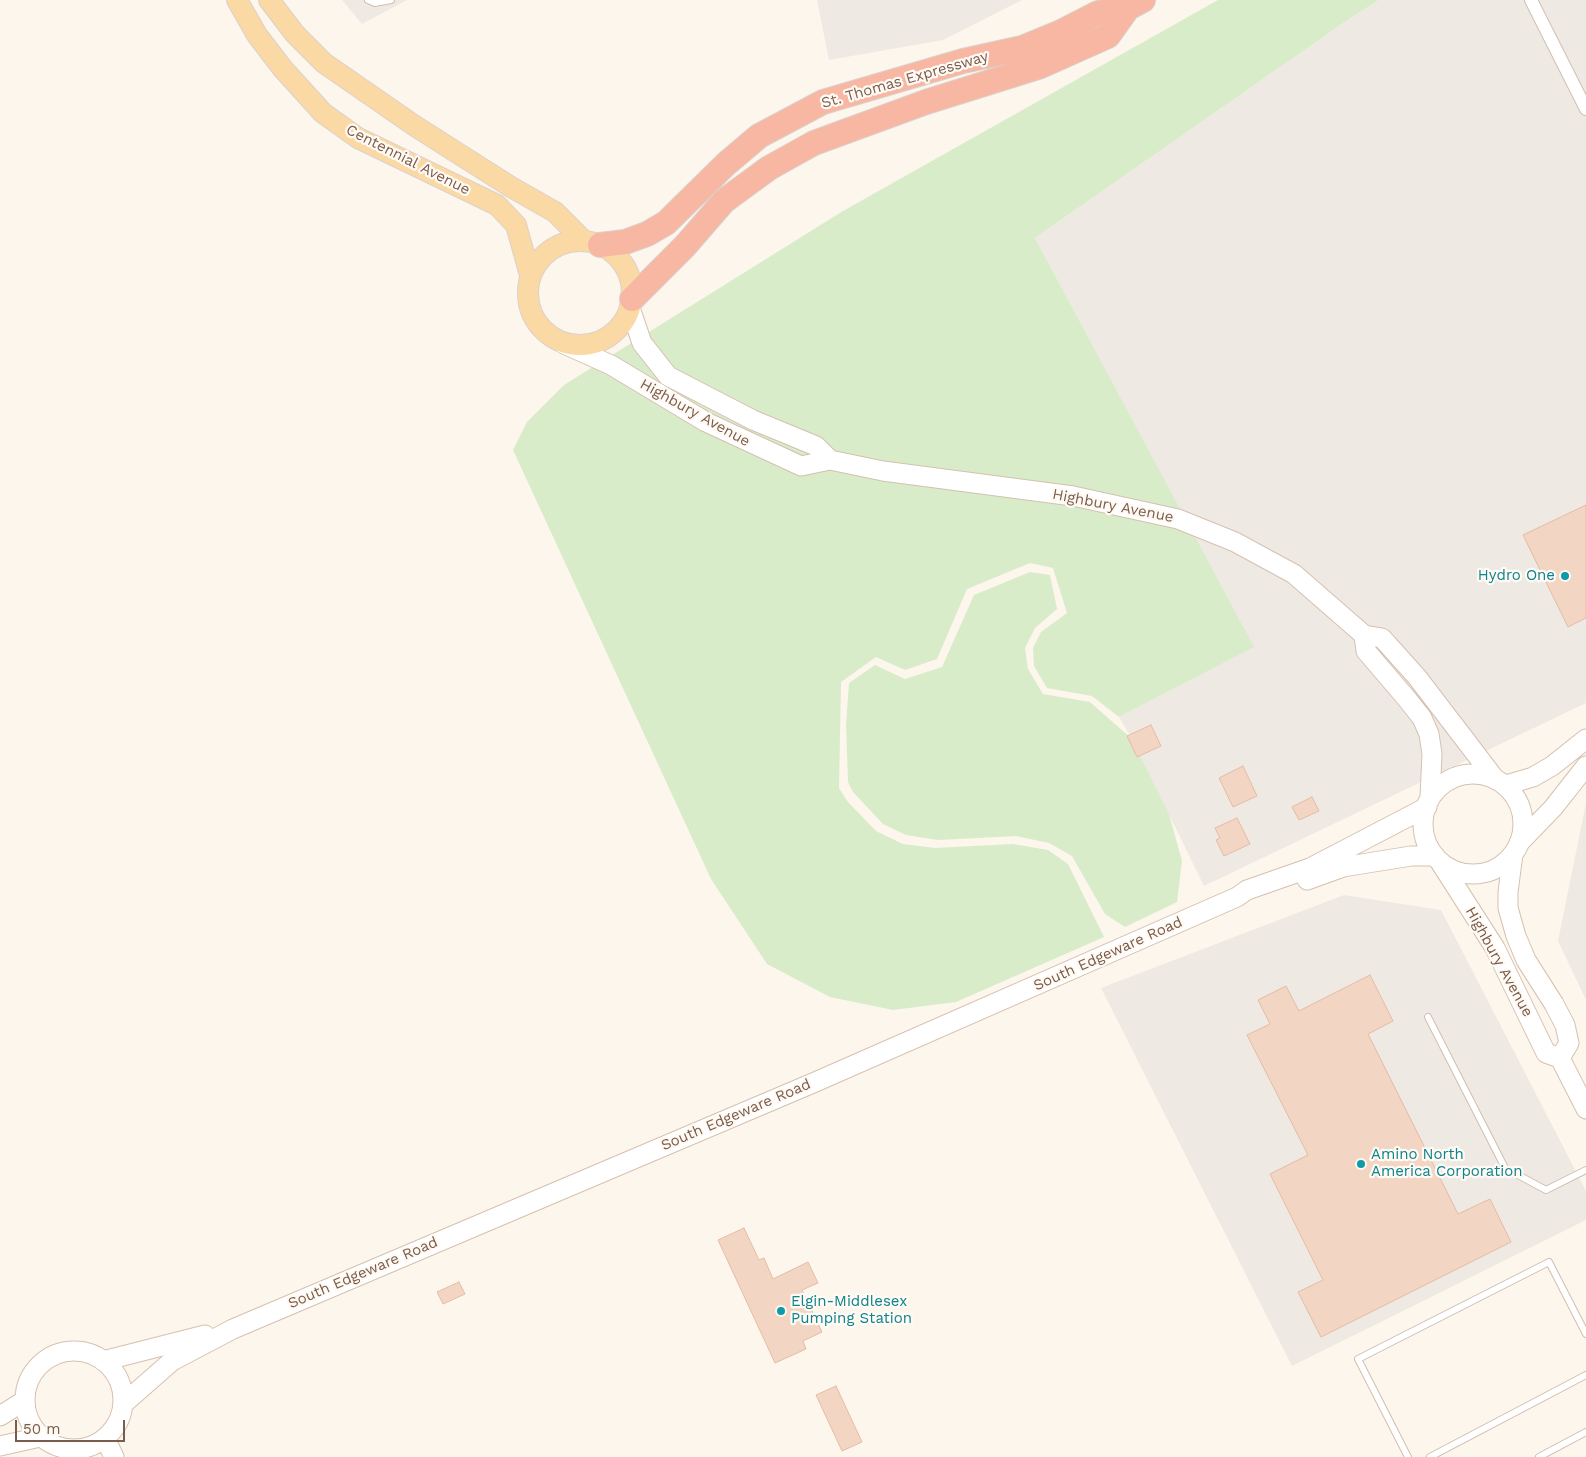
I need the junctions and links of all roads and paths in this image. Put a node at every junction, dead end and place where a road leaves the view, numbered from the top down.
1 (237, 0) edge
2 (268, 0) edge
3 (368, 0) edge
4 (392, 0) edge
5 (1530, 0) edge
6 (1136, 4) edge
7 (1586, 110) edge
8 (592, 243) junction
9 (530, 275) junction
10 (631, 303) junction
11 (564, 344) junction
12 (830, 460) junction
13 (1364, 635) junction
14 (1586, 739) edge
15 (1586, 766) edge
16 (1500, 782) junction
17 (1429, 802) junction
18 (1516, 848) junction
19 (1437, 858) junction
20 (1237, 897) junction
21 (1428, 1017) dead end
22 (1560, 1058) junction
23 (1586, 1109) edge
24 (1586, 1170) edge
25 (233, 1328) junction
26 (1586, 1334) edge
27 (103, 1361) junction
28 (1586, 1375) edge
29 (24, 1401) junction
30 (123, 1404) junction
31 (0, 1416) edge
32 (1586, 1432) edge
33 (40, 1437) junction
34 (105, 1438) junction
35 (0, 1446) edge
36 (72, 1453) edge
37 (114, 1457) edge
38 (1408, 1457) edge
39 (1430, 1457) edge
40 (1539, 1457) edge

1 - 9 main road, Centennial Avenue
2 - 8 main road, Centennial Avenue
3 - 4 lane
5 - 7 street
6 - 8 highway, St. Thomas Expressway
6 - 10 highway, St. Thomas Expressway
8 - 9 main road
8 - 10 main road
9 - 11 main road
10 - 11 main road
10 - 12 main road, Highbury Avenue
11 - 12 main road, Highbury Avenue
12 - 13 main road, Highbury Avenue
13 - 16 main road, Highbury Avenue
13 - 17 main road, Highbury Avenue
14 - 16 main road
15 - 18 main road
16 - 17 main road
16 - 18 main road
17 - 19 main road
17 - 20 main road, South Edgeware Road
18 - 19 main road
18 - 22 main road, Highbury Avenue
19 - 20 main road, South Edgeware Road
19 - 22 main road, Highbury Avenue
20 - 25 main road, South Edgeware Road
21 - 24 lane
22 - 23 main road, Highbury Avenue
25 - 27 main road, South Edgeware Road
25 - 30 main road, South Edgeware Road
26 - 38 lane
27 - 29 main road
27 - 30 main road
28 - 39 lane
29 - 31 main road
29 - 33 main road
30 - 34 main road, South Edgeware Road
32 - 40 lane
33 - 35 main road
33 - 36 main road
34 - 36 main road
34 - 37 main road

